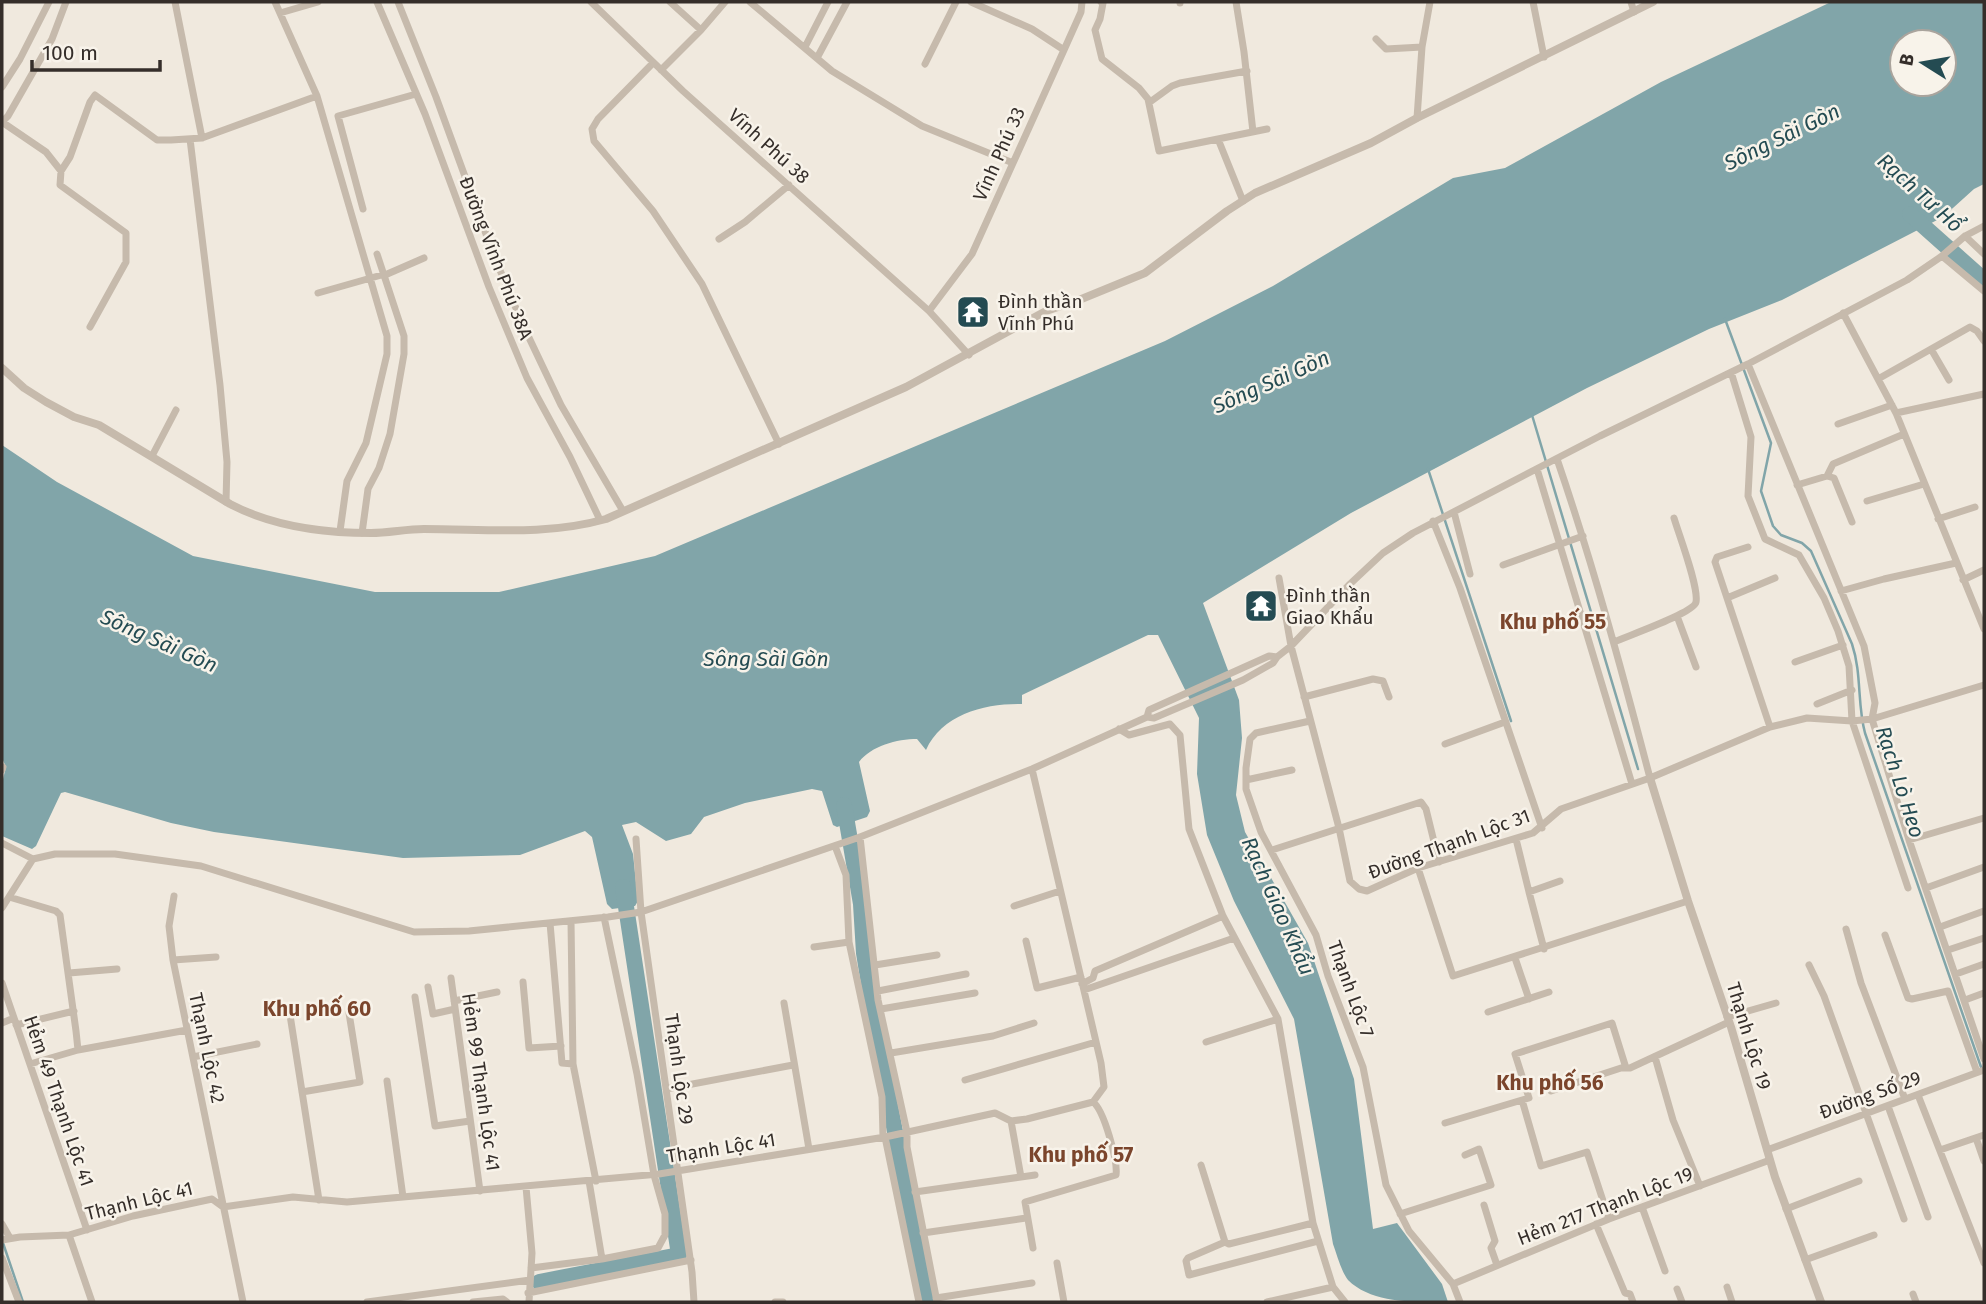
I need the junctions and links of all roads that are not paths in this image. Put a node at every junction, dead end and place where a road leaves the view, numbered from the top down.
1 (49, 2) edge
2 (66, 2) edge
3 (175, 2) edge
4 (275, 2) edge
5 (318, 2) edge
6 (377, 2) edge
7 (398, 2) edge
8 (591, 2) edge
9 (670, 2) edge
10 (725, 2) edge
11 (750, 2) edge
12 (828, 2) edge
13 (847, 2) edge
14 (956, 2) edge
15 (971, 2) edge
16 (1082, 2) edge
17 (1102, 2) edge
18 (1236, 2) edge
19 (1430, 2) edge
20 (1533, 2) edge
21 (1631, 2) edge
22 (1653, 2) edge
23 (1634, 12) junction
24 (280, 13) junction
25 (701, 30) junction
26 (1376, 39) dead end
27 (805, 47) junction
28 (1422, 47) junction
29 (1064, 50) junction
30 (1544, 57) junction
31 (817, 58) junction
32 (653, 63) junction
33 (925, 64) dead end
34 (661, 71) junction
35 (1247, 71) junction
36 (2, 88) edge
37 (416, 94) junction
38 (317, 96) junction
39 (1150, 102) junction
40 (1420, 117) junction
41 (2, 122) edge
42 (1267, 129) dead end
43 (1253, 132) junction
44 (202, 138) junction
45 (190, 139) junction
46 (1218, 139) junction
47 (1013, 163) junction
48 (61, 171) junction
49 (789, 185) junction
50 (1242, 201) junction
51 (363, 209) dead end
52 (1984, 226) edge
53 (1963, 238) junction
54 (719, 239) dead end
55 (377, 254) dead end
56 (1944, 254) junction
57 (1984, 254) edge
58 (424, 258) dead end
59 (384, 274) junction
60 (371, 278) junction
61 (1984, 291) edge
62 (318, 293) dead end
63 (929, 311) junction
64 (1843, 313) junction
65 (90, 327) dead end
66 (1984, 341) edge
67 (1931, 349) junction
68 (969, 355) junction
69 (1747, 364) junction
70 (2, 368) edge
71 (1734, 370) junction
72 (1878, 379) junction
73 (1949, 380) dead end
74 (1984, 394) edge
75 (1892, 405) junction
76 (176, 410) dead end
77 (1896, 413) junction
78 (1838, 424) dead end
79 (1904, 434) junction
80 (779, 444) junction
81 (152, 457) junction
82 (1554, 460) junction
83 (1539, 468) junction
84 (1827, 476) junction
85 (1924, 484) junction
86 (1797, 485) junction
87 (1867, 501) dead end
88 (226, 502) junction
89 (1975, 507) dead end
90 (623, 511) junction
91 (1452, 513) junction
92 (1674, 518) dead end
93 (1938, 519) junction
94 (600, 520) junction
95 (1436, 520) junction
96 (1852, 522) dead end
97 (340, 531) junction
98 (362, 533) junction
99 (1579, 538) junction
100 (1562, 544) junction
101 (1748, 547) dead end
102 (1956, 563) junction
103 (1503, 565) dead end
104 (1984, 570) edge
105 (1471, 574) dead end
106 (1775, 578) dead end
107 (1279, 579) dead end
108 (1963, 580) junction
109 (1841, 591) junction
110 (1727, 598) junction
111 (1677, 616) junction
112 (1984, 629) edge
113 (1614, 642) junction
114 (1843, 645) junction
115 (1291, 646) junction
116 (1277, 657) junction
117 (1795, 662) dead end
118 (1696, 667) dead end
119 (1984, 685) edge
120 (1852, 690) junction
121 (1304, 697) junction
122 (1389, 697) dead end
123 (1817, 704) dead end
124 (1147, 717) junction
125 (1869, 719) junction
126 (1310, 721) junction
127 (1854, 721) junction
128 (1505, 722) junction
129 (1769, 727) junction
130 (1119, 729) junction
131 (1445, 744) dead end
132 (1032, 769) junction
133 (1292, 770) dead end
134 (1650, 778) junction
135 (1246, 780) junction
136 (1632, 784) junction
137 (1984, 818) edge
138 (1339, 828) junction
139 (1542, 828) junction
140 (860, 837) junction
141 (636, 839) dead end
142 (1516, 839) junction
143 (1909, 840) junction
144 (2, 843) edge
145 (837, 845) junction
146 (1272, 850) junction
147 (33, 859) junction
148 (1438, 862) junction
149 (1984, 867) edge
150 (1418, 869) junction
151 (1560, 881) dead end
152 (1908, 888) dead end
153 (1926, 888) junction
154 (1060, 891) junction
155 (1529, 892) junction
156 (174, 896) dead end
157 (9, 897) junction
158 (1688, 901) junction
159 (1014, 906) dead end
160 (2, 908) edge
161 (1984, 911) edge
162 (641, 912) junction
163 (1223, 916) junction
164 (606, 917) junction
165 (572, 921) junction
166 (550, 923) junction
167 (1940, 927) junction
168 (1846, 929) dead end
169 (1885, 935) dead end
170 (1234, 938) junction
171 (1984, 938) edge
172 (1026, 941) dead end
173 (849, 942) junction
174 (814, 947) dead end
175 (1544, 949) junction
176 (1948, 950) junction
177 (937, 955) dead end
178 (216, 957) dead end
179 (1515, 958) junction
180 (173, 960) junction
181 (1984, 964) edge
182 (875, 965) junction
183 (1809, 965) dead end
184 (117, 969) dead end
185 (69, 973) junction
186 (966, 974) dead end
187 (1956, 974) junction
188 (451, 978) dead end
189 (523, 982) dead end
190 (2, 983) edge
191 (1082, 984) junction
192 (428, 987) dead end
193 (878, 991) junction
194 (497, 992) dead end
195 (1549, 992) dead end
196 (975, 993) dead end
197 (1984, 993) edge
198 (415, 997) dead end
199 (1529, 999) junction
200 (1965, 1000) junction
201 (5, 1002) edge
202 (784, 1003) dead end
203 (1776, 1003) dead end
204 (454, 1005) junction
205 (881, 1009) junction
206 (74, 1011) junction
207 (1488, 1012) dead end
208 (349, 1013) dead end
209 (290, 1016) dead end
210 (1278, 1019) junction
211 (1728, 1020) junction
212 (15, 1021) junction
213 (2, 1023) edge
214 (1034, 1023) dead end
215 (187, 1030) junction
216 (1981, 1039) edge
217 (1096, 1042) junction
218 (1206, 1042) dead end
219 (257, 1044) dead end
220 (561, 1046) junction
221 (78, 1050) junction
222 (891, 1053) junction
223 (1655, 1057) junction
224 (193, 1058) junction
225 (1984, 1059) edge
226 (30, 1064) junction
227 (573, 1064) junction
228 (793, 1065) junction
229 (1626, 1068) junction
230 (1981, 1071) edge
231 (965, 1080) dead end
232 (387, 1082) dead end
233 (666, 1089) junction
234 (302, 1091) junction
235 (1551, 1091) dead end
236 (1918, 1095) junction
237 (1905, 1099) junction
238 (1522, 1100) junction
239 (1093, 1102) junction
240 (1888, 1105) junction
241 (1866, 1114) junction
242 (470, 1121) junction
243 (1011, 1121) junction
244 (1445, 1123) dead end
245 (905, 1133) junction
246 (1984, 1135) edge
247 (884, 1137) junction
248 (1976, 1138) junction
249 (809, 1149) junction
250 (1767, 1150) junction
251 (1940, 1150) junction
252 (1465, 1155) dead end
253 (1770, 1160) junction
254 (1984, 1161) edge
255 (1201, 1165) dead end
256 (678, 1171) junction
257 (656, 1174) junction
258 (1035, 1175) dead end
259 (1021, 1177) junction
260 (592, 1181) junction
261 (1858, 1181) dead end
262 (1700, 1186) junction
263 (526, 1187) junction
264 (480, 1191) junction
265 (915, 1192) junction
266 (403, 1197) junction
267 (319, 1200) junction
268 (1484, 1205) dead end
269 (223, 1207) junction
270 (1642, 1207) junction
271 (1786, 1209) junction
272 (1400, 1214) junction
273 (1928, 1217) dead end
274 (1026, 1218) junction
275 (1609, 1219) junction
276 (1904, 1219) dead end
277 (1313, 1223) junction
278 (2, 1224) edge
279 (1596, 1224) junction
280 (87, 1230) junction
281 (923, 1233) junction
282 (1874, 1235) dead end
283 (69, 1236) junction
284 (10, 1238) junction
285 (2, 1240) edge
286 (1318, 1241) junction
287 (1225, 1242) junction
288 (1032, 1248) dead end
289 (2, 1258) edge
290 (602, 1259) junction
291 (691, 1260) junction
292 (1805, 1260) junction
293 (1984, 1263) edge
294 (1057, 1264) dead end
295 (1497, 1264) junction
296 (531, 1268) junction
297 (1665, 1271) dead end
298 (530, 1280) junction
299 (1032, 1283) dead end
300 (1453, 1284) junction
301 (1333, 1287) junction
302 (1727, 1287) dead end
303 (1677, 1289) dead end
304 (529, 1298) edge
305 (937, 1300) edge
306 (19, 1302) edge
307 (92, 1302) edge
308 (243, 1302) edge
309 (367, 1302) edge
310 (473, 1302) edge
311 (507, 1302) edge
312 (694, 1302) edge
313 (775, 1302) edge
314 (783, 1302) edge
315 (919, 1302) edge
316 (1063, 1302) edge
317 (1267, 1302) edge
318 (1345, 1302) edge
319 (1460, 1302) edge
320 (1633, 1302) edge
321 (1682, 1302) edge
322 (1732, 1302) edge
323 (1821, 1302) edge

1 - 36 street
2 - 41 street
3 - 44 street
4 - 24 street
5 - 24 street
6 - 37 street, Đường Vĩnh Phú 38A
7 - 90 street
8 - 32 street, Vĩnh Phú 38
9 - 25 street
10 - 25 street
11 - 27 street
12 - 27 street
13 - 31 street
14 - 33 street
15 - 29 street
16 - 29 street, Vĩnh Phú 33
17 - 39 street
18 - 35 street
19 - 28 street
20 - 30 street
21 - 23 street
22 - 23 street
23 - 30 street
24 - 38 street
25 - 34 street
26 - 28 street
27 - 31 street
28 - 40 street
29 - 47 street, Vĩnh Phú 33
30 - 40 street
31 - 47 street
32 - 34 street, Vĩnh Phú 38
32 - 80 street
34 - 49 street, Vĩnh Phú 38
35 - 39 street
35 - 43 street
37 - 51 street
37 - 94 street, Đường Vĩnh Phú 38A
38 - 44 street
38 - 60 street
39 - 46 street
40 - 50 street
41 - 48 street
42 - 43 street
43 - 46 street
44 - 45 street
45 - 48 street
45 - 88 street
46 - 50 street
47 - 63 street, Vĩnh Phú 33
48 - 65 street
49 - 54 street
49 - 63 street, Vĩnh Phú 38
50 - 68 street
52 - 53 street
53 - 56 street
53 - 57 street
55 - 59 street
56 - 61 street
56 - 64 street
58 - 59 street
59 - 60 street
59 - 98 street
60 - 62 street
60 - 97 street
63 - 68 street, Vĩnh Phú 38
64 - 69 street
64 - 72 street
66 - 67 street
67 - 72 street
67 - 73 street
68 - 80 street
69 - 71 street
69 - 86 street
70 - 81 street
71 - 82 street
71 - 114 street
72 - 75 street
74 - 77 street
75 - 77 street
75 - 78 street
76 - 81 street
77 - 79 street
79 - 84 street
79 - 85 street
80 - 90 street
81 - 88 street
82 - 83 street
82 - 99 street
83 - 91 street
83 - 100 street
84 - 86 street
84 - 96 street
85 - 87 street
85 - 93 street
86 - 109 street
88 - 97 street
89 - 93 street
90 - 94 street
91 - 95 street
91 - 105 street
92 - 111 street
93 - 102 street
94 - 98 street
95 - 115 street
95 - 128 street
97 - 98 street
99 - 100 street
99 - 113 street
100 - 103 street
100 - 136 street
101 - 110 street
102 - 108 street
102 - 109 street
104 - 108 street
106 - 110 street
107 - 115 street, Đường Thạnh Lộc 31
108 - 112 street
109 - 125 street
110 - 129 street
111 - 113 street
111 - 118 street
113 - 134 street
114 - 117 street
114 - 120 street
115 - 116 street
115 - 121 street, Đường Thạnh Lộc 31
116 - 124 street
116 - 124 street
119 - 125 street, Đường Thạnh Lộc 31
120 - 123 street
120 - 127 street
121 - 122 street
121 - 126 street, Đường Thạnh Lộc 31
124 - 130 street
125 - 127 street, Đường Thạnh Lộc 31
125 - 143 street
126 - 135 street, Thạnh Lộc 7
126 - 138 street, Đường Thạnh Lộc 31
127 - 129 street, Đường Thạnh Lộc 31
127 - 152 street
128 - 131 street
128 - 139 street
129 - 134 street, Đường Thạnh Lộc 31
130 - 132 street
130 - 163 street
132 - 140 street
132 - 154 street
133 - 135 street
134 - 136 street, Đường Thạnh Lộc 31
134 - 158 street, Thạnh Lộc 19
135 - 146 street, Thạnh Lộc 7
136 - 139 street, Đường Thạnh Lộc 31
137 - 143 street
138 - 146 street
138 - 148 street
138 - 150 street, Đường Thạnh Lộc 31
139 - 142 street, Đường Thạnh Lộc 31
140 - 145 street
140 - 182 street
141 - 162 street, Thạnh Lộc 29
142 - 148 street, Đường Thạnh Lộc 31
142 - 155 street
143 - 153 street
144 - 147 street
145 - 162 street
145 - 173 street
146 - 272 street, Thạnh Lộc 7
147 - 157 street
147 - 166 street
148 - 150 street, Đường Thạnh Lộc 31
149 - 153 street
150 - 179 street
151 - 155 street
153 - 167 street
154 - 159 street
154 - 191 street
155 - 175 street
156 - 180 street, Thạnh Lộc 42
157 - 160 street
157 - 185 street
158 - 175 street
158 - 211 street, Thạnh Lộc 19
161 - 167 street
162 - 164 street
162 - 233 street, Thạnh Lộc 29
163 - 170 street
163 - 191 street
164 - 165 street
164 - 257 street
165 - 166 street
165 - 227 street
166 - 220 street
167 - 176 street
168 - 237 street
169 - 230 street
170 - 191 street
170 - 210 street
171 - 176 street
172 - 191 street
173 - 174 street
173 - 247 street
175 - 179 street
176 - 187 street
177 - 182 street
178 - 180 street
179 - 199 street
180 - 215 street, Thạnh Lộc 42
181 - 187 street
182 - 193 street
183 - 241 street
184 - 185 street
185 - 206 street
186 - 193 street
187 - 200 street
188 - 204 street, Hẻm 99 Thạnh Lộc 41
189 - 220 street
190 - 201 street, Hẻm 49 Thạnh Lộc 41
191 - 217 street
192 - 204 street
193 - 205 street
194 - 204 street
195 - 199 street
196 - 205 street
197 - 200 street
198 - 242 street
199 - 207 street
200 - 216 street
201 - 212 street, Hẻm 49 Thạnh Lộc 41
202 - 228 street
203 - 211 street
204 - 242 street, Hẻm 99 Thạnh Lộc 41
205 - 222 street
206 - 212 street
206 - 221 street
208 - 234 street
209 - 234 street
210 - 218 street
210 - 277 street
211 - 223 street
211 - 250 street, Thạnh Lộc 19
212 - 213 street
212 - 226 street, Hẻm 49 Thạnh Lộc 41
214 - 222 street
215 - 221 street
215 - 224 street, Thạnh Lộc 42
216 - 225 street
217 - 231 street
217 - 239 street
219 - 224 street
220 - 227 street
221 - 226 street
222 - 245 street
223 - 229 street
223 - 262 street
224 - 269 street, Thạnh Lộc 42
226 - 280 street, Hẻm 49 Thạnh Lộc 41
227 - 260 street
228 - 233 street
228 - 249 street
229 - 235 street
229 - 238 street
230 - 236 street, Đường Số 29
232 - 266 street
233 - 256 street, Thạnh Lộc 29
234 - 267 street
236 - 237 street, Đường Số 29
236 - 251 street
237 - 240 street, Đường Số 29
238 - 244 street
238 - 275 street
239 - 243 street, Thạnh Lộc 41
239 - 274 street
240 - 241 street, Đường Số 29
240 - 273 street
241 - 250 street, Đường Số 29
241 - 276 street
242 - 264 street, Hẻm 99 Thạnh Lộc 41
243 - 245 street, Thạnh Lộc 41
243 - 259 street
245 - 247 street, Thạnh Lộc 41
245 - 265 street
246 - 248 street
247 - 249 street, Thạnh Lộc 41
247 - 315 street
248 - 251 street
248 - 254 street
249 - 256 street, Thạnh Lộc 41
250 - 253 street, Thạnh Lộc 19
251 - 293 street
252 - 272 street
253 - 262 street, Hẻm 217 Thạnh Lộc 19
253 - 271 street, Thạnh Lộc 19
255 - 287 street
256 - 257 street, Thạnh Lộc 41
256 - 291 street, Thạnh Lộc 29
257 - 260 street, Thạnh Lộc 41
257 - 290 street
258 - 259 street
259 - 265 street
260 - 263 street, Thạnh Lộc 41
260 - 290 street
261 - 271 street
262 - 270 street, Hẻm 217 Thạnh Lộc 19
263 - 264 street, Thạnh Lộc 41
263 - 296 street
264 - 266 street, Thạnh Lộc 41
265 - 281 street
266 - 267 street, Thạnh Lộc 41
267 - 269 street, Thạnh Lộc 41
268 - 295 street
269 - 280 street, Thạnh Lộc 41
269 - 308 street, Thạnh Lộc 42
270 - 275 street, Hẻm 217 Thạnh Lộc 19
270 - 297 street
271 - 292 street, Thạnh Lộc 19
272 - 300 street, Thạnh Lộc 7
274 - 281 street
274 - 288 street
275 - 279 street, Hẻm 217 Thạnh Lộc 19
277 - 286 street
277 - 287 street
278 - 284 street
279 - 295 street, Hẻm 217 Thạnh Lộc 19
279 - 320 street
280 - 283 street, Thạnh Lộc 41
281 - 305 street
282 - 292 street
283 - 284 street, Thạnh Lộc 41
283 - 307 street
284 - 285 street, Thạnh Lộc 41
286 - 287 street
286 - 301 street
289 - 306 street
290 - 296 street
291 - 304 street
291 - 312 street, Thạnh Lộc 29
292 - 323 street, Thạnh Lộc 19
294 - 316 street
295 - 300 street, Hẻm 217 Thạnh Lộc 19
296 - 298 street
298 - 304 street
298 - 309 street
299 - 305 street
300 - 319 street, Thạnh Lộc 7
301 - 317 street
301 - 318 street
302 - 322 street
303 - 321 street
310 - 311 street
313 - 314 street

